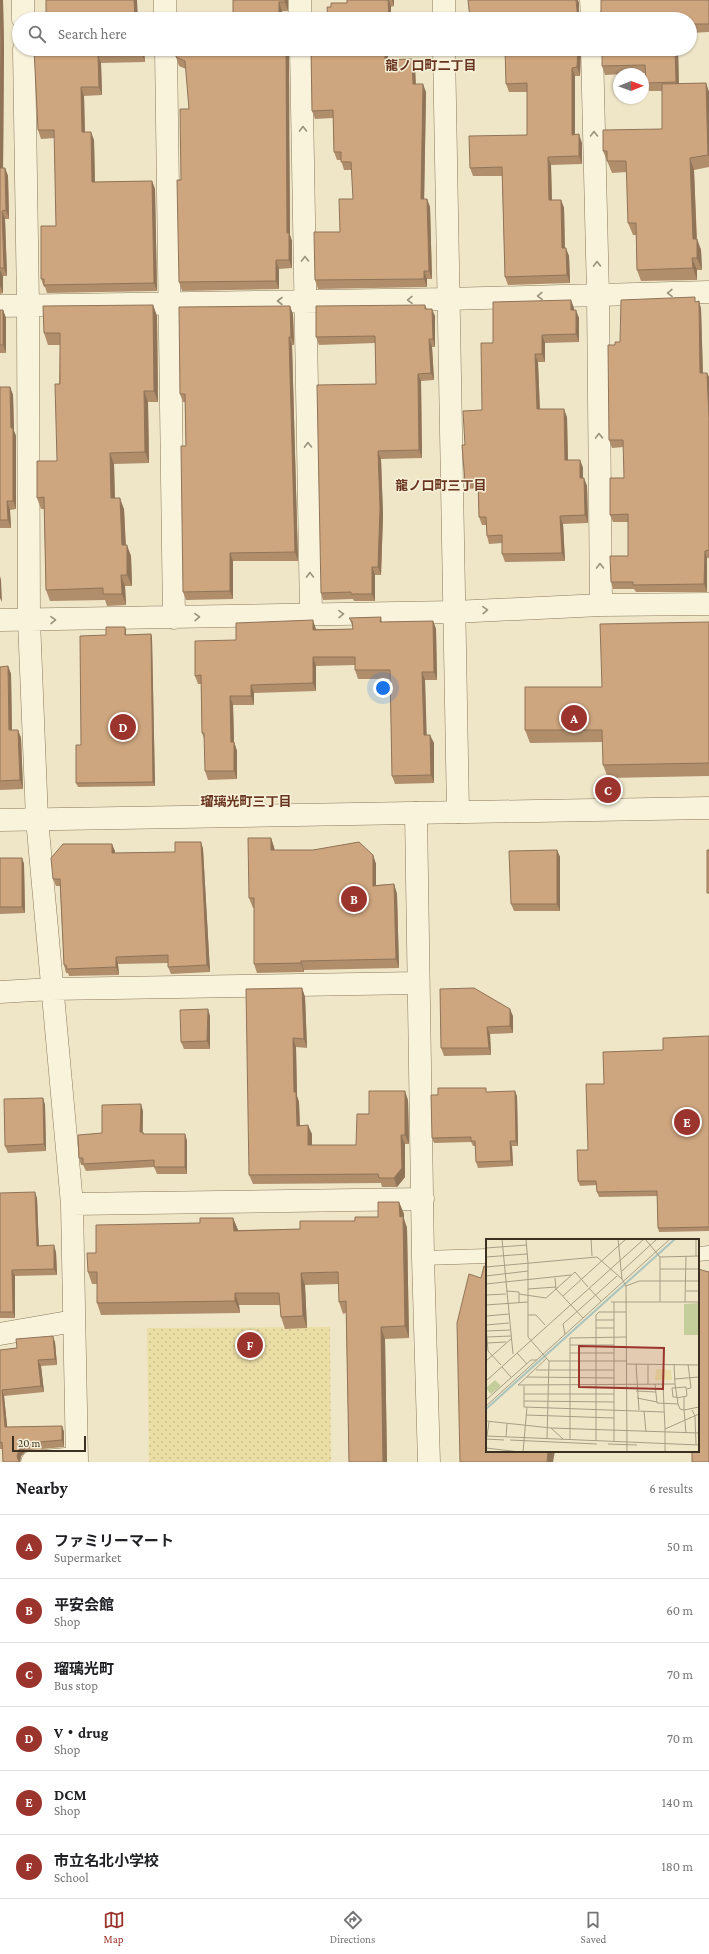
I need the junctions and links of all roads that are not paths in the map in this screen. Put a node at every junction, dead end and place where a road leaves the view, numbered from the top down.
1 (23, 0) edge
2 (165, 0) edge
3 (300, 0) edge
4 (444, 0) edge
5 (592, 0) edge
6 (23, 12) edge
7 (165, 12) edge
8 (300, 12) edge
9 (444, 12) edge
10 (592, 12) edge
11 (24, 56) edge
12 (166, 56) edge
13 (301, 56) edge
14 (444, 56) edge
15 (592, 56) edge
16 (709, 292) edge
17 (598, 295) junction
18 (449, 299) junction
19 (306, 301) junction
20 (171, 302) junction
21 (0, 306) edge
22 (28, 306) junction
23 (709, 604) edge
24 (601, 605) junction
25 (454, 612) junction
26 (311, 614) junction
27 (174, 618) junction
28 (0, 620) edge
29 (29, 620) junction
30 (709, 808) edge
31 (458, 812) junction
32 (416, 813) junction
33 (37, 819) junction
34 (0, 820) edge
35 (417, 983) junction
36 (52, 989) junction
37 (0, 992) edge
38 (423, 1199) junction
39 (72, 1204) junction
40 (486, 1256) edge
41 (423, 1258) junction
42 (74, 1321) junction
43 (0, 1334) edge
44 (77, 1460) edge
45 (32, 1462) edge
46 (429, 1462) edge

1 - 6 street
2 - 7 street
3 - 8 street
4 - 9 street
5 - 10 street
11 - 22 street
12 - 20 street
19 -> 13 street
14 - 18 street
17 -> 15 street
16 -> 17 street
17 -> 18 street
24 -> 17 street
18 -> 19 street
18 - 25 street
19 -> 20 street
26 -> 19 street
20 - 22 street
20 - 27 street
21 - 22 street
22 - 29 street
23 - 24 street
25 -> 24 street
26 -> 25 street
25 - 31 street
27 -> 26 street
29 -> 27 street
28 - 29 street
29 - 33 street
30 - 31 street
31 - 32 street
32 - 33 street
32 - 35 street
33 - 34 street
33 - 36 street
35 - 36 street
35 - 38 street
36 - 37 street
36 - 39 street
38 - 39 street
38 - 41 street
39 - 42 street
40 - 41 lane
41 - 46 street
42 - 43 street
42 - 44 street
44 - 45 street

